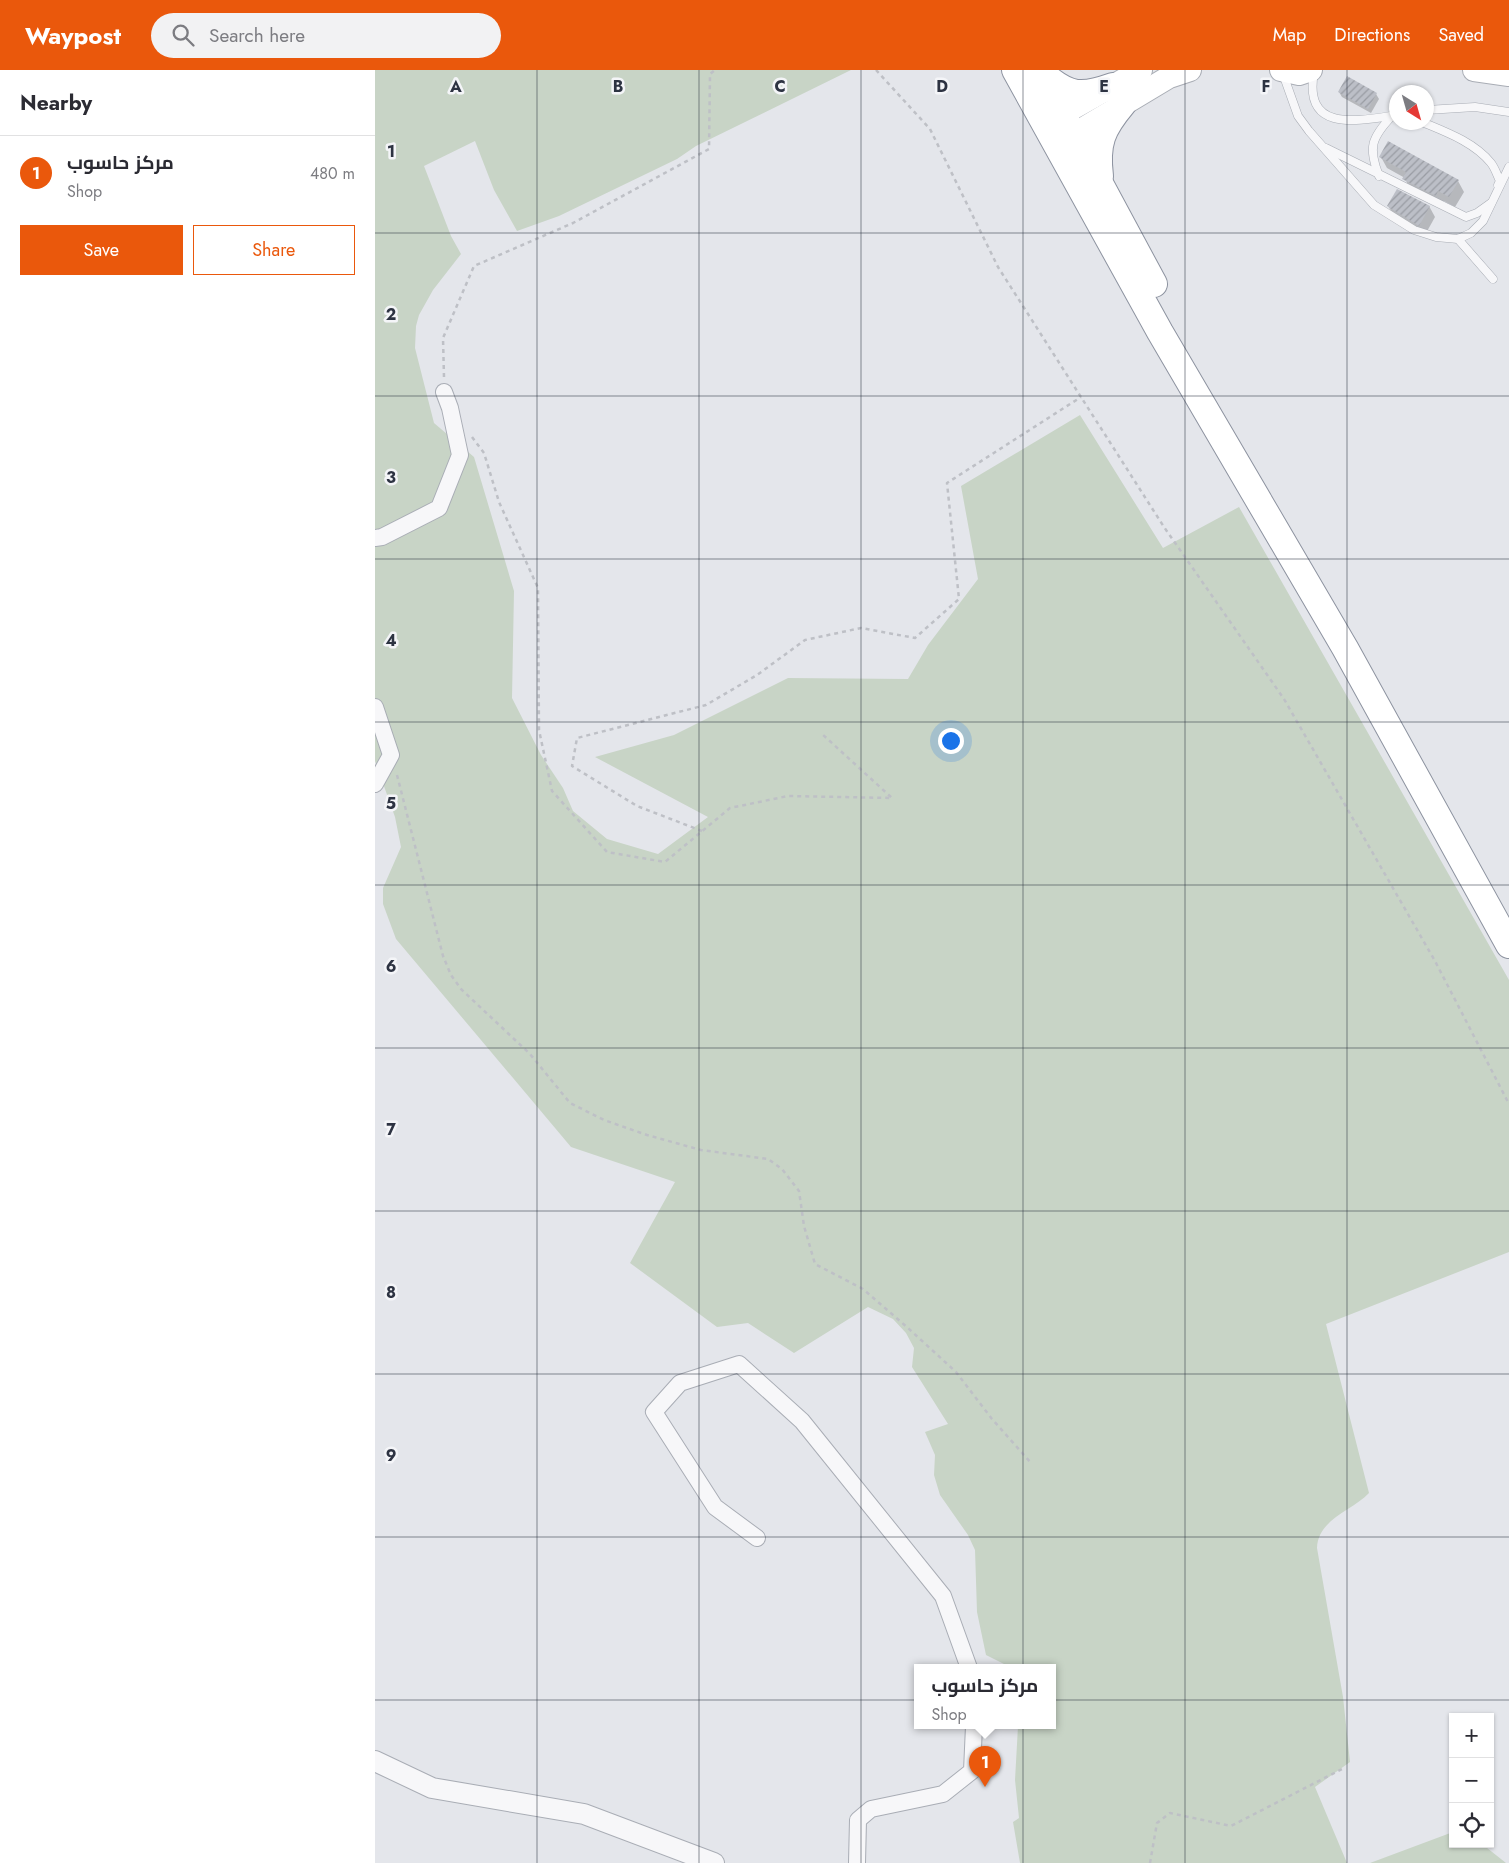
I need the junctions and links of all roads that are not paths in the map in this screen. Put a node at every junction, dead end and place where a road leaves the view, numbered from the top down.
1 (1141, 70) edge
2 (1190, 70) edge
3 (1281, 70) edge
4 (1311, 70) edge
5 (1315, 70) edge
6 (1474, 70) edge
7 (1032, 71) edge
8 (1509, 75) edge
9 (1118, 95) junction
10 (1434, 110) edge
11 (1509, 112) edge
12 (1389, 116) edge
13 (1389, 120) edge
14 (1434, 127) edge
15 (1063, 128) junction
16 (1321, 145) junction
17 (1509, 167) edge
18 (1379, 176) junction
19 (1100, 182) junction
20 (1493, 202) junction
21 (1458, 239) junction
22 (1493, 279) dead end
23 (444, 392) road end
24 (375, 538) edge
25 (1345, 648) junction
26 (375, 707) edge
27 (375, 784) edge
28 (1509, 945) edge
29 (757, 1538) dead end
30 (968, 1664) edge
31 (974, 1729) edge
32 (375, 1761) edge
33 (714, 1863) edge
34 (857, 1863) edge

1 - 9 main road
2 - 9 main road
3 - 4 main road
3 - 16 lane
5 - 12 lane
6 - 8 main road
7 - 9 highway
7 - 15 highway
9 - 15 main road
9 - 19 highway
10 - 11 lane
13 - 18 lane
14 - 20 lane
15 - 19 highway
15 - 25 highway
16 - 18 lane
16 - 21 lane
17 - 20 lane
18 - 20 lane
19 - 25 highway
20 - 21 lane
21 - 22 lane
23 - 24 street
25 - 28 highway
26 - 27 street
29 - 30 street
31 - 34 street
32 - 33 street

